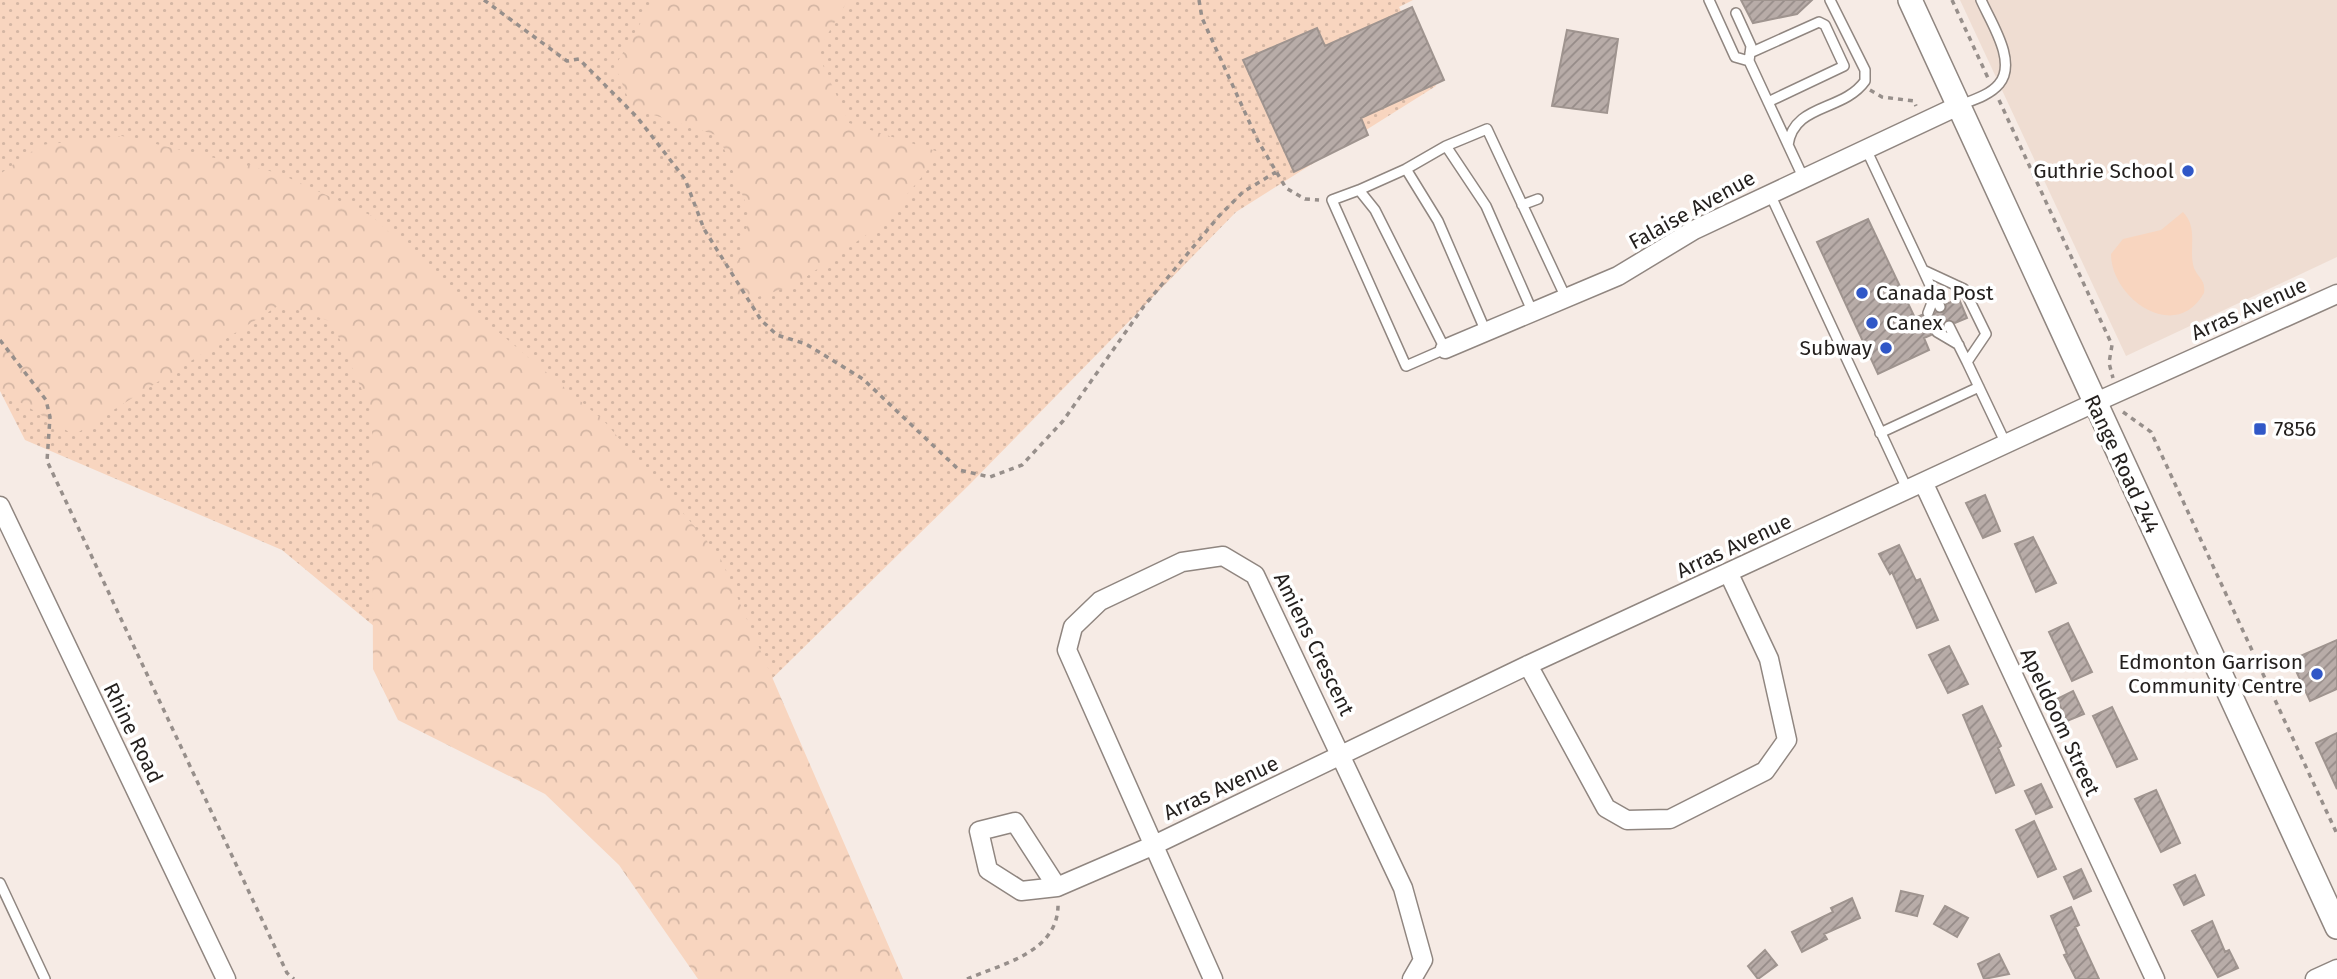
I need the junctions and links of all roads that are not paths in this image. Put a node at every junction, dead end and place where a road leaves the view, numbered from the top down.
1 (1709, 0) edge
2 (1830, 0) edge
3 (1910, 0) edge
4 (1981, 0) edge
5 (1736, 13) dead end
6 (1750, 57) junction
7 (1768, 102) junction
8 (1958, 106) junction
9 (1788, 145) junction
10 (1446, 146) junction
11 (1865, 148) junction
12 (1406, 169) junction
13 (1803, 177) junction
14 (1359, 190) junction
15 (1769, 192) junction
16 (1538, 199) dead end
17 (1522, 205) junction
18 (1923, 270) junction
19 (2337, 294) edge
20 (1935, 295) junction
21 (1566, 298) junction
22 (1940, 307) dead end
23 (1533, 313) junction
24 (1928, 313) dead end
25 (1949, 326) dead end
26 (1486, 332) junction
27 (1937, 332) dead end
28 (1959, 345) junction
29 (1445, 349) junction
30 (1967, 362) junction
31 (1979, 387) junction
32 (2094, 403) junction
33 (1881, 433) junction
34 (2006, 444) junction
35 (1916, 487) junction
36 (0, 506) edge
37 (1728, 574) junction
38 (1528, 665) junction
39 (1343, 756) junction
40 (1153, 846) junction
41 (0, 883) edge
42 (1057, 887) junction
43 (2337, 927) edge
44 (2337, 969) edge
45 (45, 979) edge
46 (226, 979) edge
47 (1213, 979) edge
48 (1412, 979) edge
49 (2155, 979) edge
50 (2315, 979) edge

1 - 6 lane
2 - 9 lane
3 - 8 street, Range Road 244
4 - 8 lane
5 - 6 lane
6 - 7 lane
6 - 7 lane
7 - 9 lane
8 - 11 street, Falaise Avenue
8 - 32 street, Range Road 244
9 - 13 lane
10 - 12 lane
10 - 17 lane
10 - 23 lane
11 - 13 street, Falaise Avenue
11 - 18 lane
12 - 14 lane
12 - 26 lane
13 - 15 street, Falaise Avenue
14 - 29 lane
14 - 29 lane
15 - 21 street, Falaise Avenue
15 - 33 lane
16 - 17 lane
17 - 21 lane
18 - 20 lane
18 - 30 lane
19 - 32 street, Arras Avenue
20 - 22 lane
20 - 24 lane
21 - 23 street, Falaise Avenue
23 - 26 street, Falaise Avenue
25 - 28 lane
26 - 29 street, Falaise Avenue
27 - 28 lane
28 - 30 lane
30 - 31 lane
31 - 33 lane
31 - 34 lane
32 - 34 street, Arras Avenue
32 - 43 street, Range Road 244
33 - 35 lane
34 - 35 street, Arras Avenue
35 - 37 street, Arras Avenue
35 - 49 street, Apeldoom Street
36 - 46 street, Rhine Road
37 - 38 street, Arras Avenue
37 - 38 street
38 - 39 street, Arras Avenue
39 - 40 street, Arras Avenue
39 - 40 street, Amiens Crescent
39 - 48 street, Amiens Crescent
40 - 42 street, Arras Avenue
40 - 47 street, Amiens Crescent
41 - 45 lane
42 - 42 street, Arras Avenue
44 - 50 street

